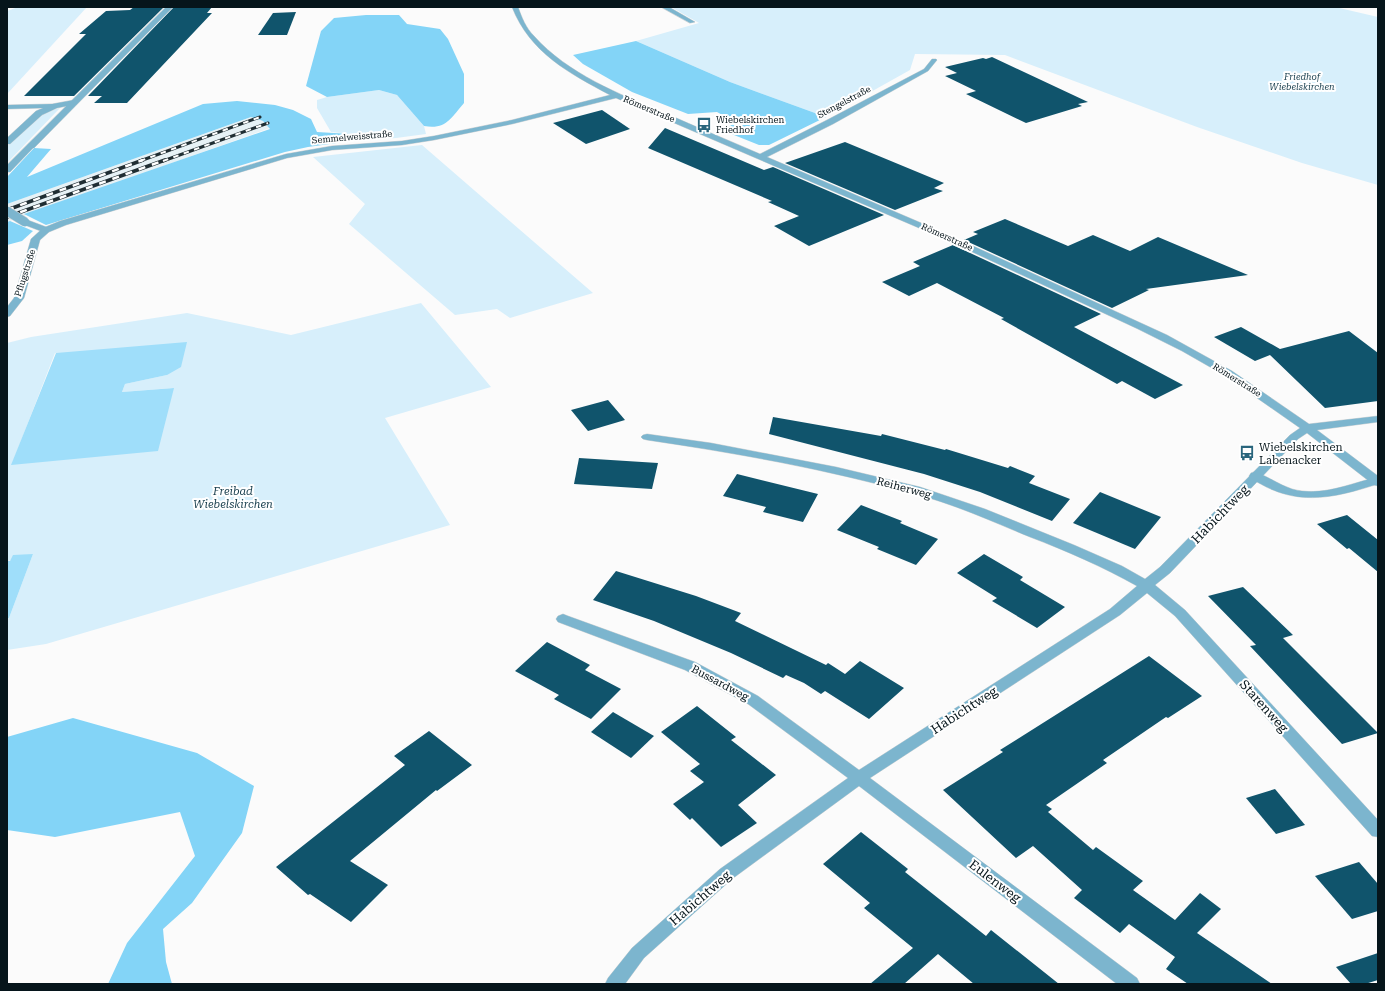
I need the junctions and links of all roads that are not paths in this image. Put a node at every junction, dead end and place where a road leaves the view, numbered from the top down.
1 (170, 7) edge
2 (515, 7) edge
3 (664, 7) edge
4 (692, 22) dead end
5 (934, 60) dead end
6 (618, 96) junction
7 (74, 102) junction
8 (55, 106) junction
9 (7, 107) edge
10 (7, 142) edge
11 (760, 157) junction
12 (7, 170) edge
13 (7, 211) edge
14 (46, 230) junction
15 (7, 314) edge
16 (1378, 419) edge
17 (1307, 428) junction
18 (647, 437) dead end
19 (1256, 476) junction
20 (1378, 482) edge
21 (1147, 586) junction
22 (563, 619) dead end
23 (859, 778) junction
24 (1378, 831) edge
25 (614, 984) edge
26 (1131, 984) edge

1 - 7 street
2 - 6 street, Römerstraße
3 - 4 street
5 - 11 street, Stengelstraße
6 - 11 street, Römerstraße
6 - 14 street, Semmelweisstraße
7 - 8 street
7 - 12 street
8 - 9 street
8 - 10 street
11 - 17 street, Römerstraße
13 - 14 street, bridge
14 - 15 street, Pflugstraße
16 - 17 street
17 - 19 street, Habichtweg
17 - 20 street, Römerstraße
18 - 21 street, Reiherweg
19 - 20 street
19 - 21 street, Habichtweg
21 - 23 street, Habichtweg
21 - 24 street, Starenweg
22 - 23 street, Bussardweg
23 - 25 street, Habichtweg
23 - 26 street, Eulenweg

